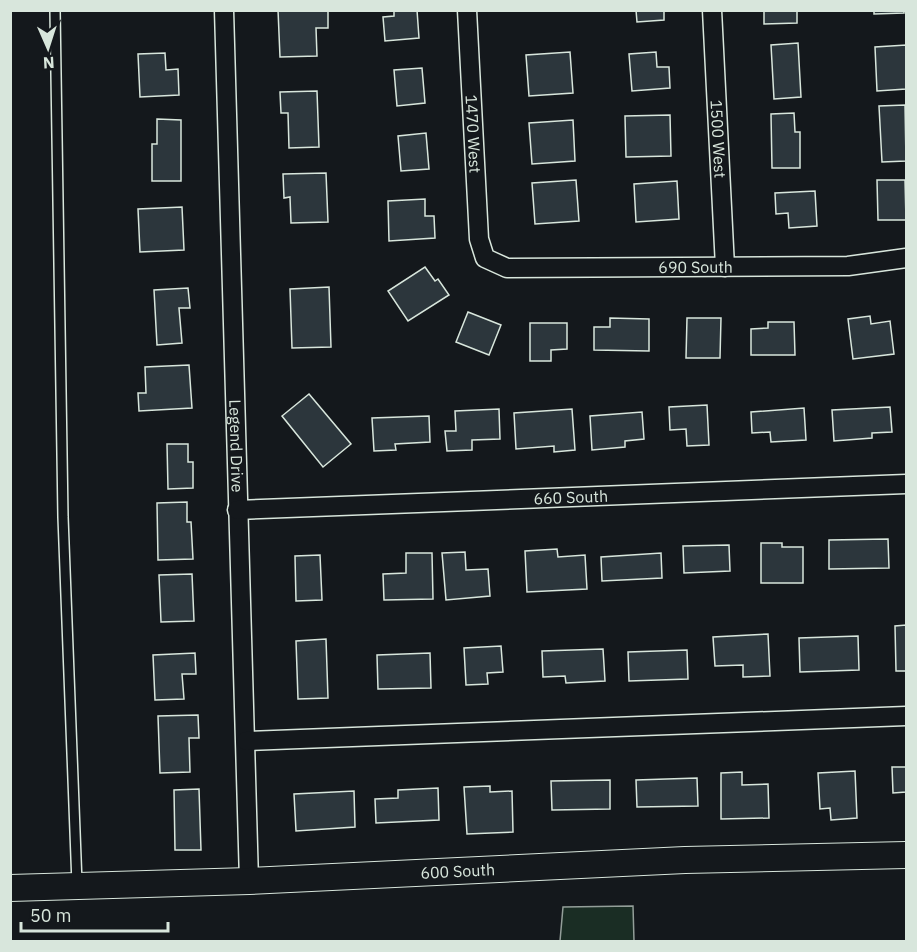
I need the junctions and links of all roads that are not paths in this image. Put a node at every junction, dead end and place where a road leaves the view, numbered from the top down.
1 (55, 10) edge
2 (224, 10) edge
3 (467, 10) edge
4 (712, 10) edge
5 (485, 258) joint
6 (906, 258) edge
7 (725, 267) junction
8 (906, 484) edge
9 (237, 510) junction
10 (906, 716) edge
11 (246, 741) junction
12 (906, 855) edge
13 (249, 881) junction
14 (77, 886) junction
15 (10, 888) edge

1 - 14 lane
2 - 9 street, Legend Drive
3 - 5 street, 1470 West
4 - 7 street, 1500 West
5 - 7 street, 690 South
6 - 7 street, 690 South
8 - 9 street, 660 South
9 - 11 street, Legend Drive
10 - 11 street
11 - 13 street, Legend Drive
12 - 13 main road, 600 South
13 - 14 main road, 600 South
14 - 15 main road, 600 South

